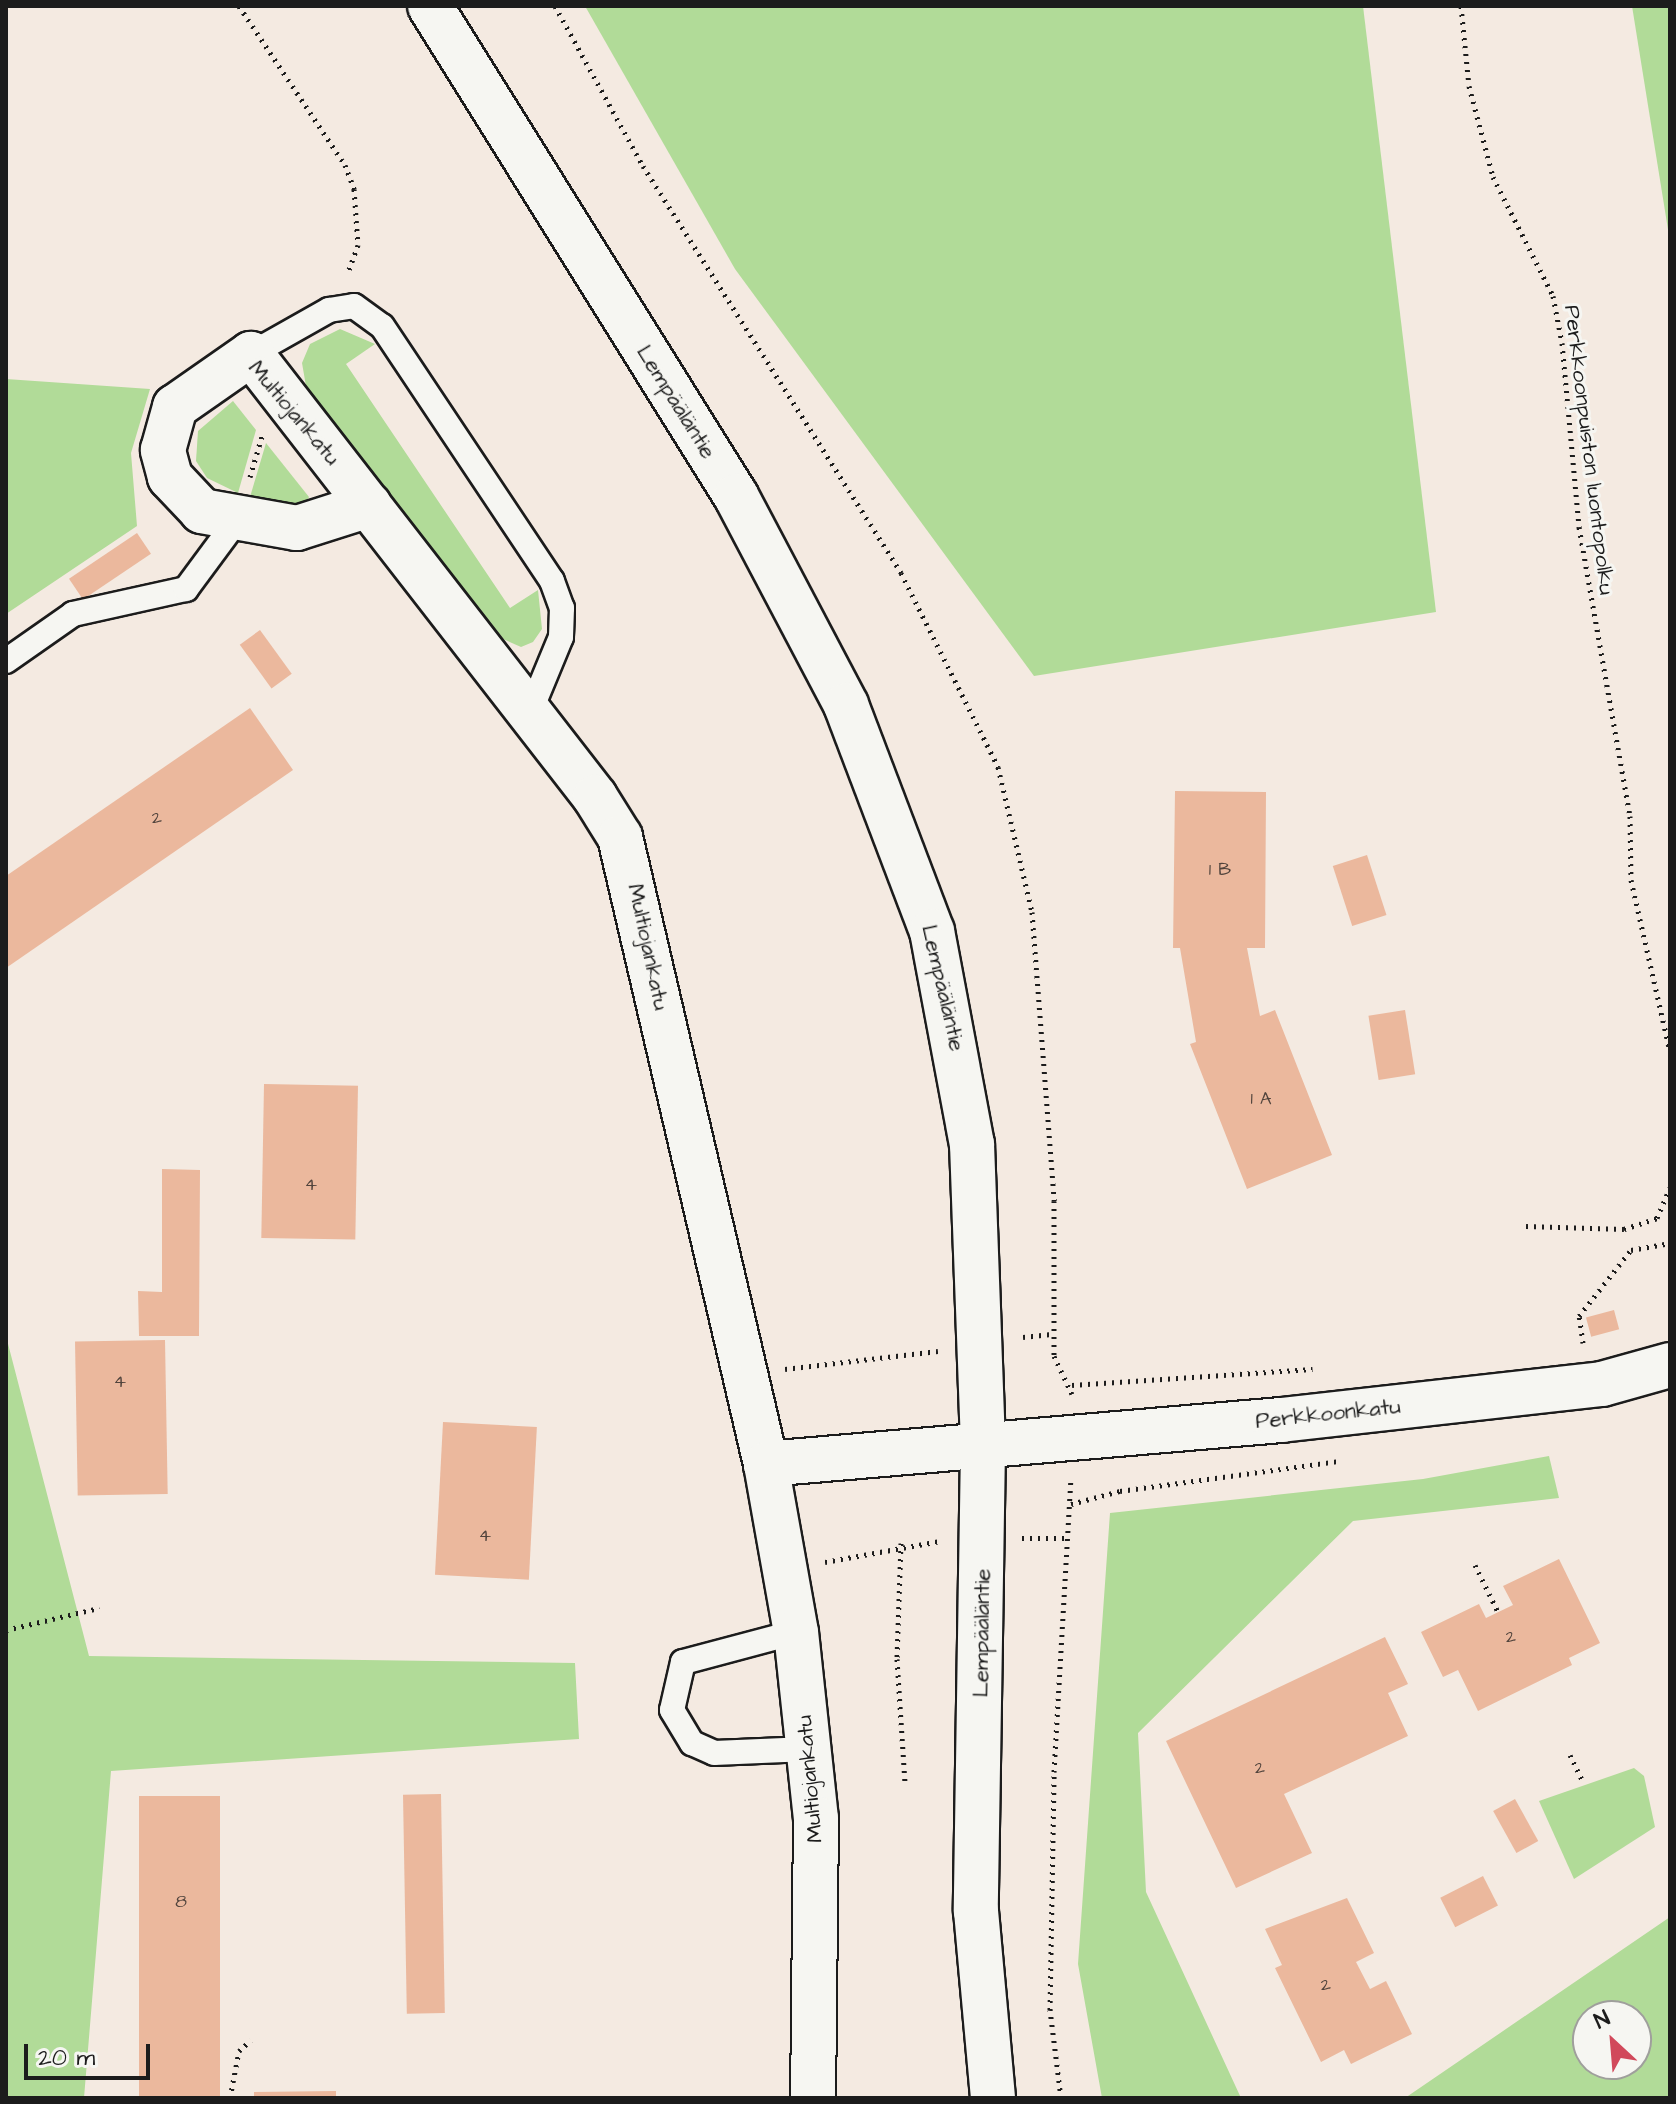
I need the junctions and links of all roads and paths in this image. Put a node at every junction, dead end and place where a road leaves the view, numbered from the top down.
1 (239, 6) edge
2 (430, 6) edge
3 (555, 6) edge
4 (1461, 6) edge
5 (358, 245) dead end
6 (251, 354) junction
7 (272, 442) dead end
8 (369, 505) junction
9 (237, 520) junction
10 (6, 661) edge
11 (530, 712) junction
12 (1670, 1051) edge
13 (1670, 1188) edge
14 (1526, 1226) dead end
15 (1670, 1243) edge
16 (1054, 1334) junction
17 (979, 1342) junction
18 (1584, 1352) dead end
19 (1670, 1365) edge
20 (744, 1375) junction
21 (1072, 1385) dead end
22 (983, 1447) junction
23 (766, 1464) junction
24 (1071, 1504) dead end
25 (1069, 1538) junction
26 (984, 1539) junction
27 (901, 1543) junction
28 (1475, 1565) dead end
29 (786, 1572) junction
30 (99, 1608) dead end
31 (1498, 1612) dead end
32 (6, 1630) edge
33 (796, 1632) junction
34 (808, 1749) junction
35 (1570, 1755) dead end
36 (905, 1782) dead end
37 (1583, 1782) dead end
38 (251, 2040) dead end
39 (230, 2098) edge
40 (813, 2098) edge
41 (993, 2098) edge
42 (1061, 2098) edge

1 - 5 path
2 - 17 street, Lempääläntie
3 - 16 path
4 - 12 path, Perkkoonpuiston luontopolku
6 - 8 street, Multiojankatu
6 - 9 street, Multiojankatu
6 - 11 lane
7 - 9 path
8 - 9 street, Multiojankatu
8 - 11 street, Multiojankatu
9 - 10 lane
11 - 20 street, Multiojankatu
13 - 14 path
15 - 18 path
16 - 17 path
16 - 21 path
17 - 20 path
17 - 22 street, Lempääläntie
19 - 22 street, Perkkoonkatu
20 - 23 street, Multiojankatu
22 - 23 street
22 - 26 street, Lempääläntie
23 - 29 street, Multiojankatu
24 - 25 path
25 - 26 path
25 - 42 path
26 - 27 path
26 - 41 street, Lempääläntie
27 - 29 path
27 - 36 path
28 - 31 path
29 - 33 street, Multiojankatu
30 - 32 path
33 - 34 street, Multiojankatu
33 - 34 lane
34 - 40 street, Multiojankatu
35 - 37 path
38 - 39 path

